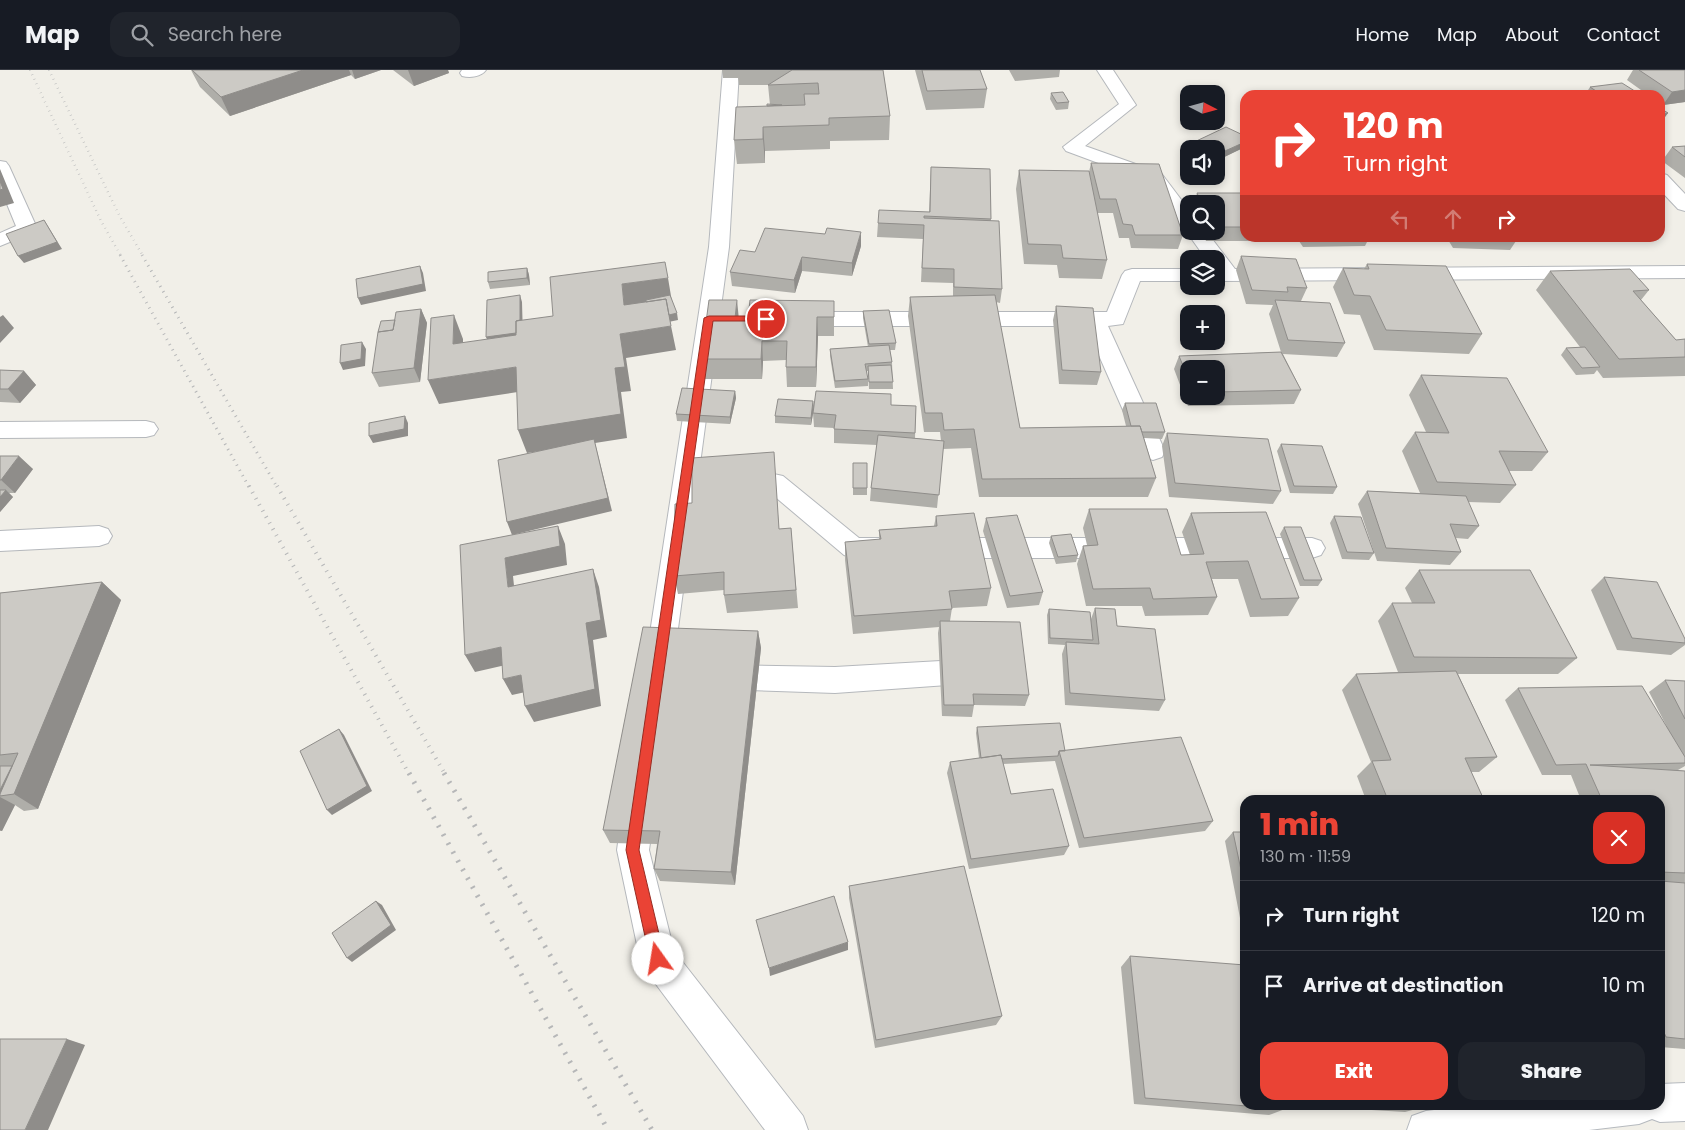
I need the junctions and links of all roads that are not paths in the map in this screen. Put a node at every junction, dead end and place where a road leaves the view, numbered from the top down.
1 (731, 70) edge
2 (1105, 70) edge
3 (0, 166) edge
4 (1665, 184) edge
5 (1685, 205) edge
6 (1180, 210) edge
7 (0, 240) edge
8 (1685, 272) edge
9 (1180, 275) edge
10 (1225, 275) edge
11 (778, 319) edge
12 (1094, 319) junction
13 (146, 429) dead end
14 (0, 430) edge
15 (1153, 451) dead end
16 (704, 469) junction
17 (99, 536) dead end
18 (0, 541) edge
19 (1312, 548) edge
20 (1004, 669) edge
21 (642, 782) edge
22 (1665, 1102) edge
23 (1685, 1102) edge
24 (1596, 1110) edge
25 (789, 1130) edge
26 (1426, 1130) edge

1 - 16 street
2 - 6 street
3 - 7 street
4 - 5 street
8 - 10 street
9 - 12 street
11 - 12 street
12 - 15 street
13 - 14 street
16 - 19 street
16 - 20 street
17 - 18 street
21 - 25 street
22 - 23 street
24 - 26 street

